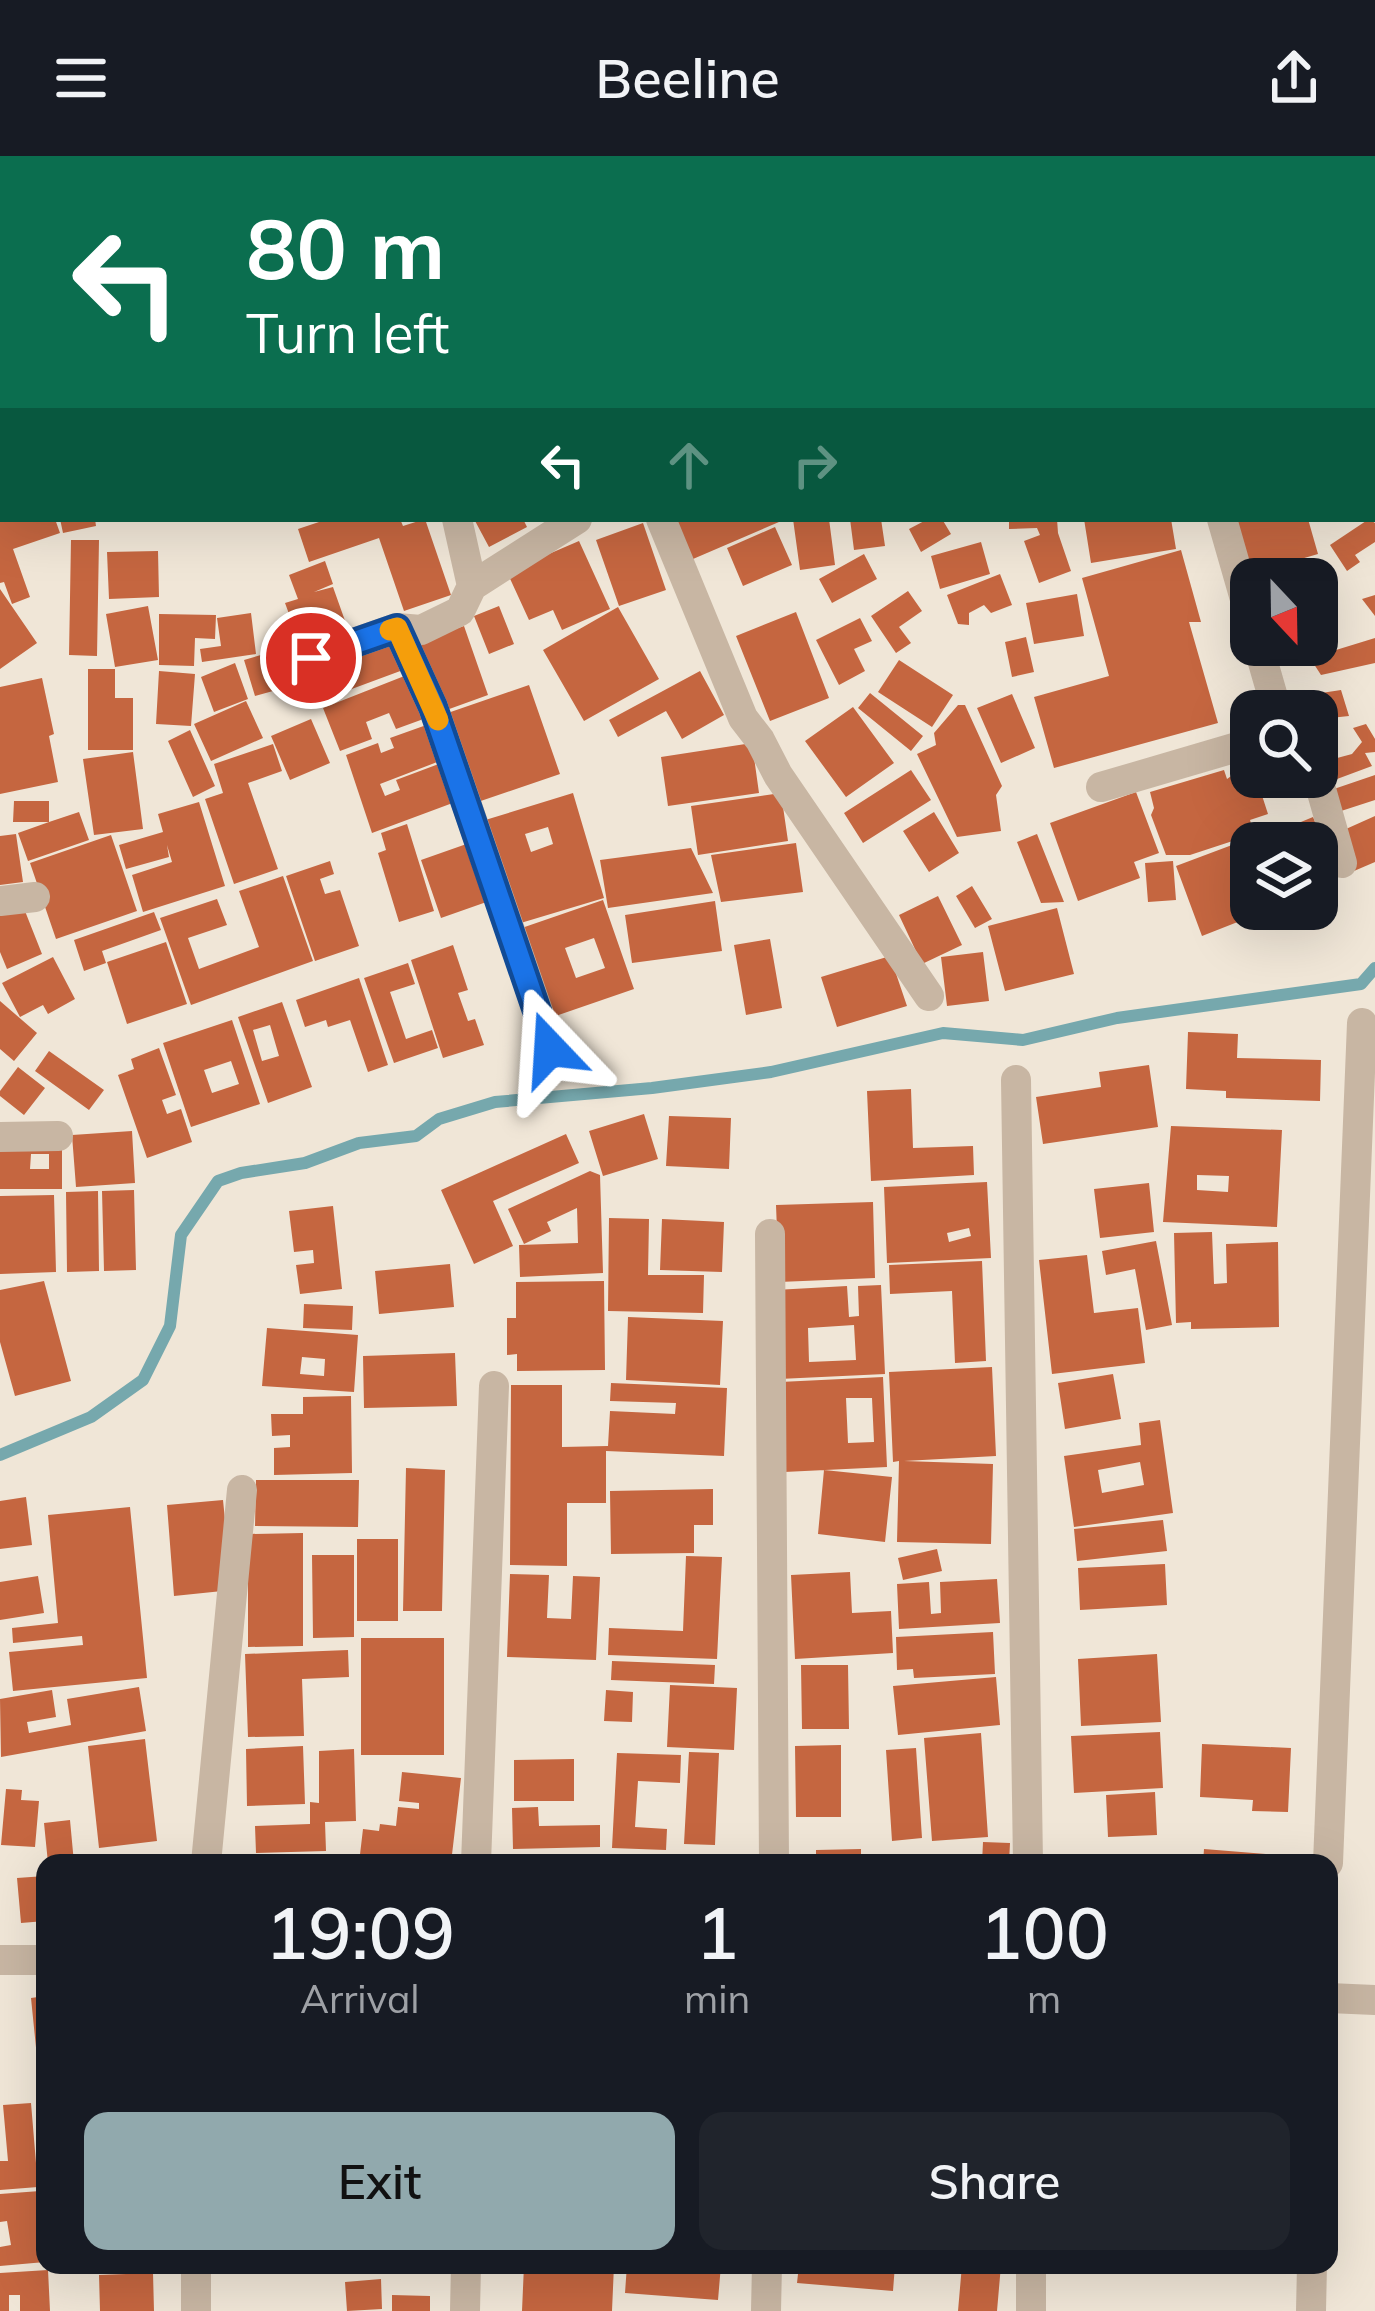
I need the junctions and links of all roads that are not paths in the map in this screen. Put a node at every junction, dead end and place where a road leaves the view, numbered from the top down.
1 (458, 522) edge
2 (572, 522) edge
3 (662, 522) edge
4 (1223, 522) edge
5 (1233, 558) edge
6 (472, 586) junction
7 (397, 628) junction
8 (311, 658) dead end
9 (1230, 749) edge
10 (1101, 787) dead end
11 (1324, 798) edge
12 (1342, 863) dead end
13 (35, 897) dead end
14 (0, 901) edge
15 (929, 996) dead end
16 (1362, 1024) dead end
17 (550, 1049) dead end
18 (1016, 1080) dead end
19 (58, 1136) dead end
20 (0, 1137) edge
21 (770, 1234) dead end
22 (494, 1386) dead end
23 (242, 1490) dead end
24 (207, 1854) edge
25 (476, 1854) edge
26 (775, 1854) edge
27 (1028, 1854) edge
28 (1328, 1854) edge
29 (0, 1960) edge
30 (36, 1960) edge
31 (1338, 1998) edge
32 (1375, 2000) edge
33 (196, 2274) edge
34 (466, 2274) edge
35 (767, 2274) edge
36 (1031, 2274) edge
37 (1312, 2274) edge
38 (196, 2311) edge
39 (465, 2311) edge
40 (766, 2311) edge
41 (1031, 2311) edge
42 (1311, 2311) edge

1 - 6 street
2 - 6 street
3 - 15 street
4 - 5 street
6 - 7 street
7 - 8 street
7 - 17 street
9 - 10 street
11 - 12 street
13 - 14 street
16 - 28 street
18 - 27 street
19 - 20 street
21 - 26 street
22 - 25 street
23 - 24 street
29 - 30 street
31 - 32 street
33 - 38 street
34 - 39 street
35 - 40 street
36 - 41 street
37 - 42 street

